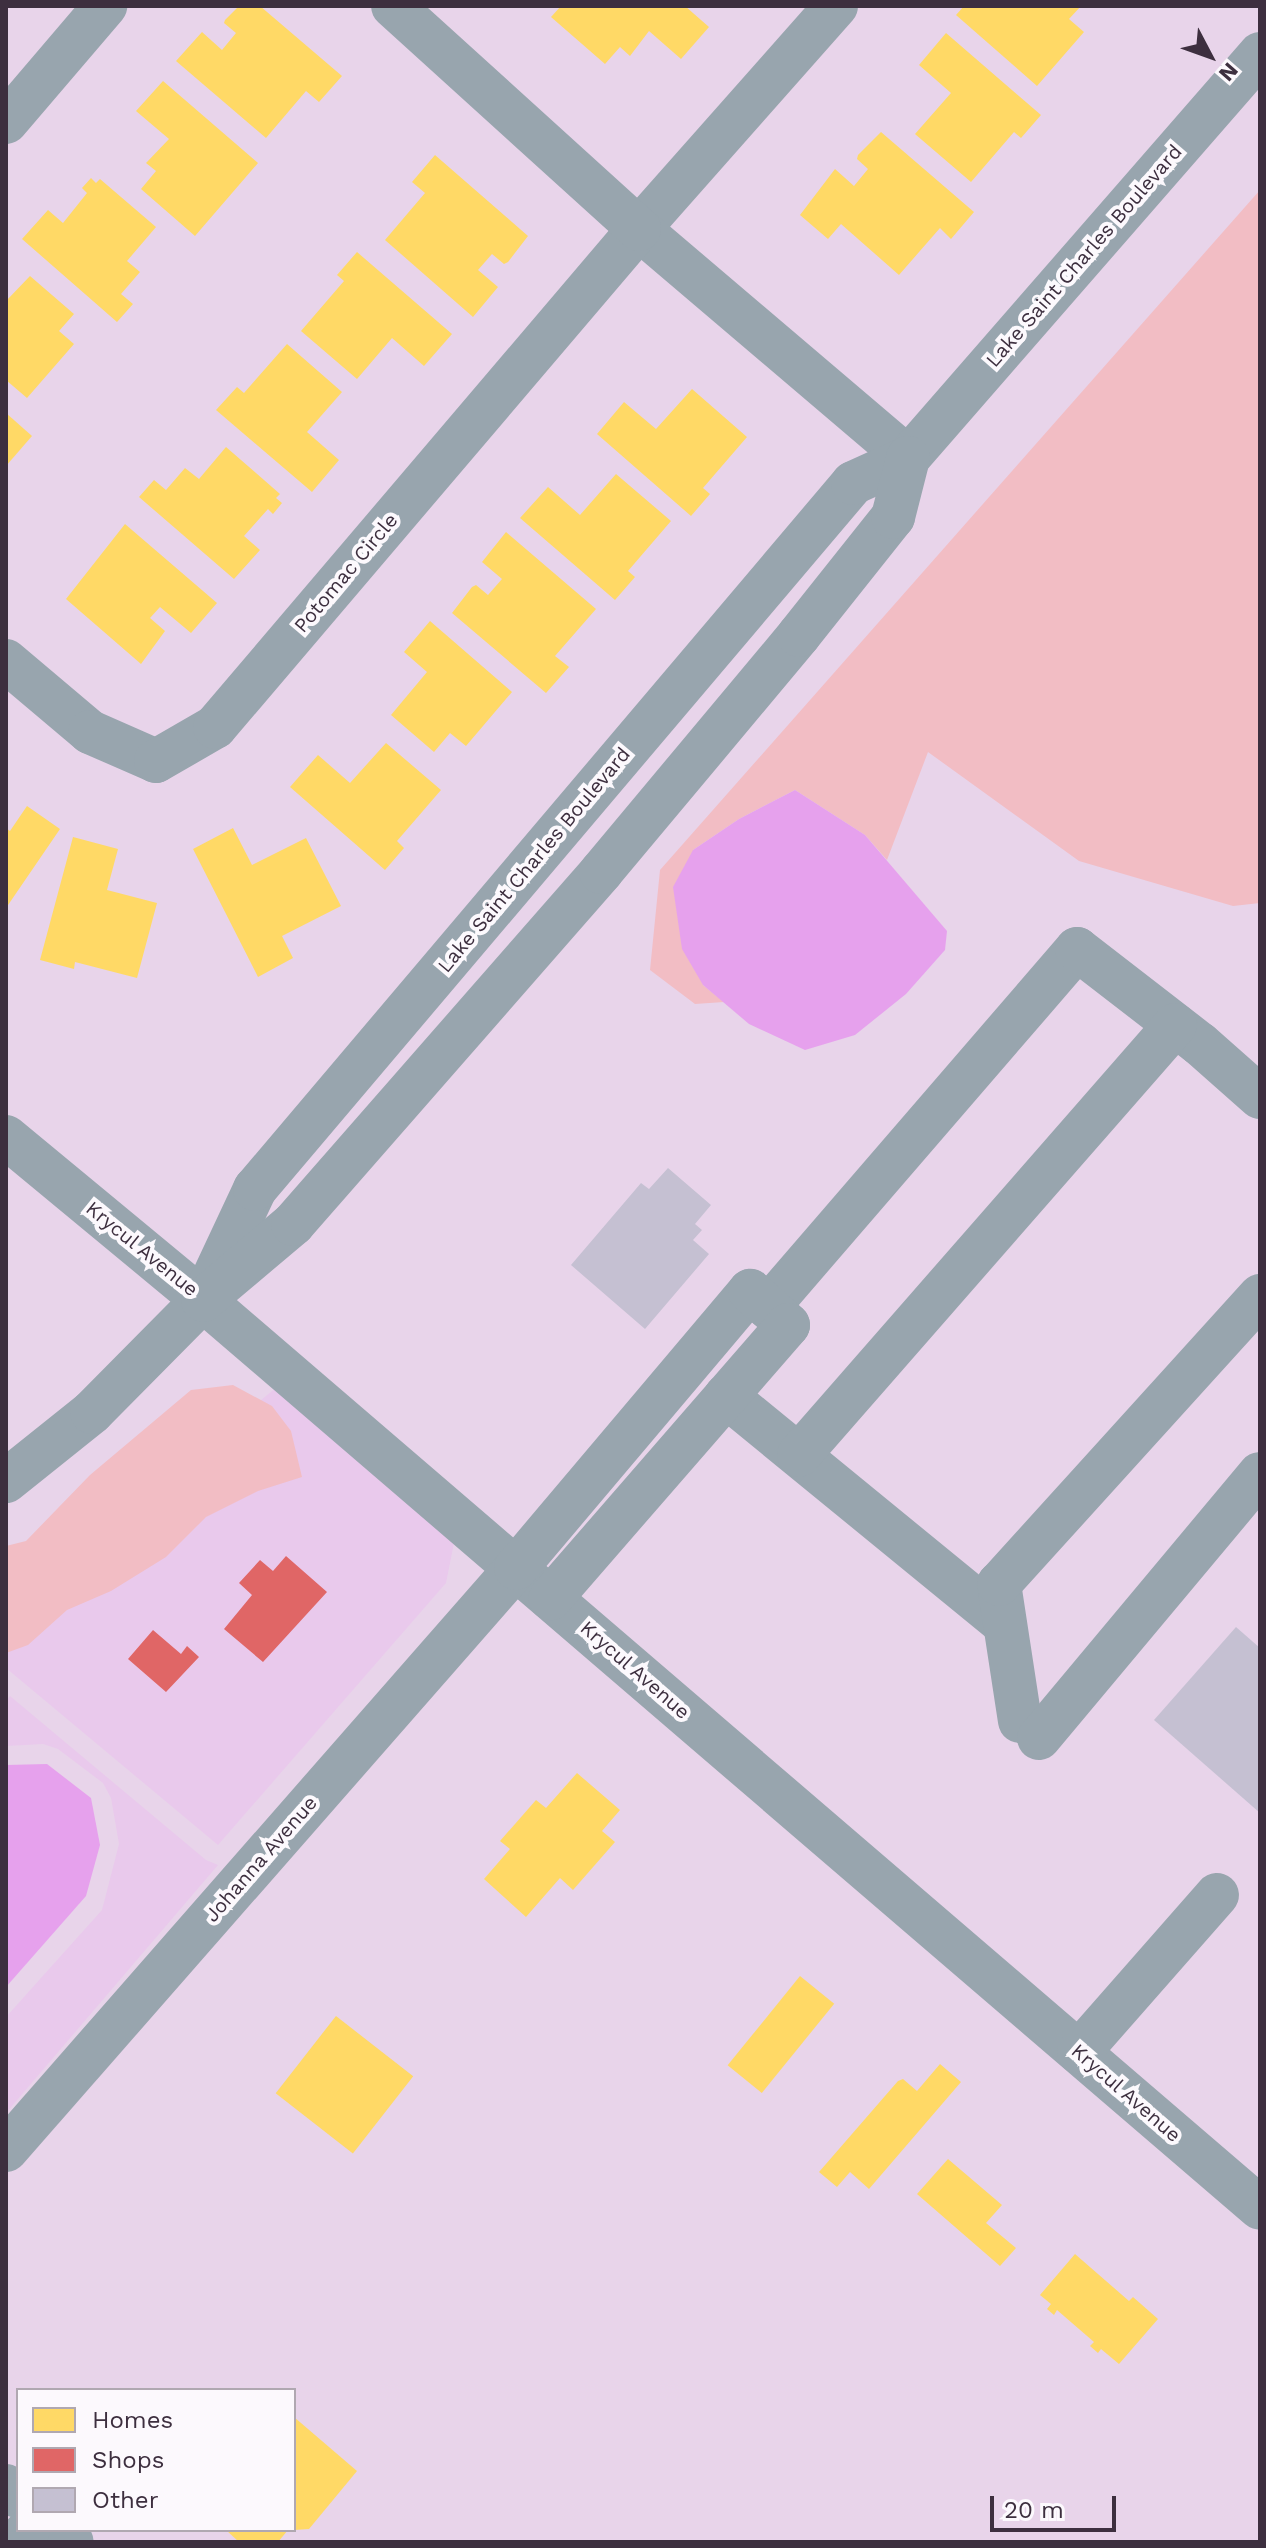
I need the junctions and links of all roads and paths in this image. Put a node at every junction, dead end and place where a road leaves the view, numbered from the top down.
1 (105, 6) edge
2 (393, 6) edge
3 (836, 6) edge
4 (1260, 54) edge
5 (6, 122) edge
6 (639, 229) junction
7 (908, 458) junction
8 (6, 661) edge
9 (1175, 1025) junction
10 (1260, 1097) edge
11 (6, 1137) edge
12 (1260, 1296) edge
13 (203, 1300) junction
14 (769, 1308) junction
15 (726, 1396) junction
16 (799, 1455) junction
17 (1260, 1474) edge
18 (6, 1481) edge
19 (516, 1568) junction
20 (551, 1598) junction
21 (1005, 1624) junction
22 (1217, 1895) dead end
23 (1079, 2052) junction
24 (6, 2150) edge
25 (1260, 2208) edge

1 - 5 street
2 - 6 street
3 - 6 street, Potomac Circle
4 - 7 street, Lake Saint Charles Boulevard
6 - 7 street
6 - 8 street, Potomac Circle
7 - 13 street, Lake Saint Charles Boulevard
7 - 13 street, Lake Saint Charles Boulevard
9 - 10 street
9 - 14 street
9 - 16 street
11 - 13 street, Krycul Avenue
12 - 21 street
13 - 18 street, Lake Saint Charles Boulevard
13 - 19 street, Krycul Avenue
14 - 15 street
14 - 19 street, Johanna Avenue
15 - 16 street
15 - 20 street
16 - 21 street
17 - 21 street
19 - 20 street, Krycul Avenue
19 - 24 street, Johanna Avenue
20 - 23 street, Krycul Avenue
22 - 23 street
23 - 25 street, Krycul Avenue

